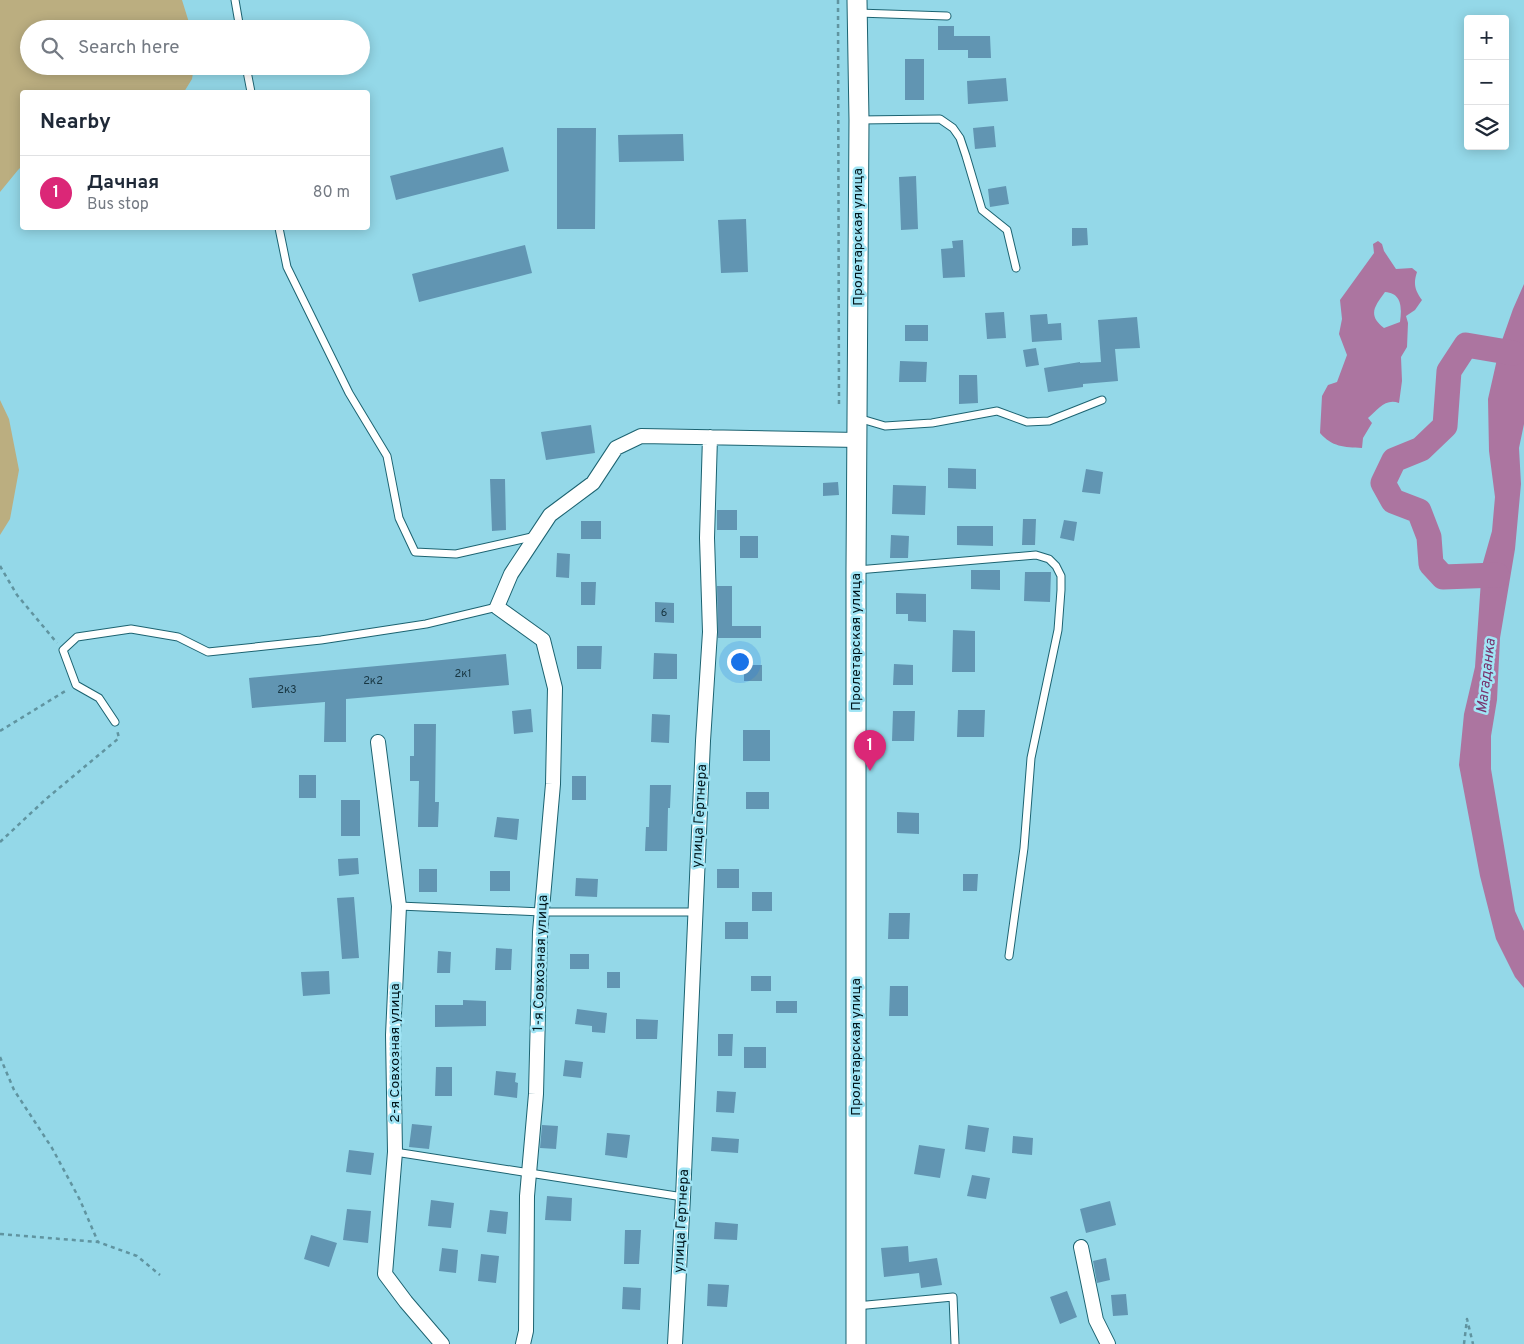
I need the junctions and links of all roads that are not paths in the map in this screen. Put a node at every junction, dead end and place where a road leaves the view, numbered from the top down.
1 (235, 0) edge
2 (858, 7) edge
3 (947, 16) dead end
4 (238, 20) edge
5 (248, 75) edge
6 (251, 90) edge
7 (859, 120) junction
8 (279, 230) edge
9 (1016, 268) dead end
10 (1102, 400) dead end
11 (858, 418) junction
12 (710, 437) junction
13 (858, 440) junction
14 (536, 536) junction
15 (856, 570) junction
16 (497, 607) junction
17 (114, 722) road end
18 (378, 742) dead end
19 (399, 906) junction
20 (542, 912) junction
21 (695, 912) junction
22 (1009, 956) dead end
23 (395, 1152) junction
24 (529, 1173) junction
25 (684, 1197) junction
26 (1082, 1247) dead end
27 (856, 1306) junction
28 (442, 1344) edge
29 (523, 1344) edge
30 (675, 1344) edge
31 (856, 1344) edge
32 (955, 1344) edge
33 (1108, 1344) edge

1 - 4 lane
2 - 3 lane
2 - 7 main road, Пролетарская улица
5 - 6 lane
7 - 9 lane
7 - 11 main road, Пролетарская улица
8 - 14 lane
10 - 11 lane
11 - 13 main road, Пролетарская улица
12 - 13 street
12 - 14 street
12 - 21 street, улица Гертнера
13 - 15 main road, Пролетарская улица
14 - 16 street
15 - 22 lane
15 - 27 main road, Пролетарская улица
16 - 17 lane
16 - 20 street, 1-я Совхозная улица
18 - 19 street, 2-я Совхозная улица
19 - 20 lane
19 - 23 street, 2-я Совхозная улица
20 - 21 lane
20 - 24 street, 1-я Совхозная улица
21 - 25 street, улица Гертнера
23 - 24 lane
23 - 28 street, 2-я Совхозная улица
24 - 25 lane
24 - 29 street, 1-я Совхозная улица
25 - 30 street, улица Гертнера
26 - 33 street
27 - 31 main road, Пролетарская улица
27 - 32 lane

